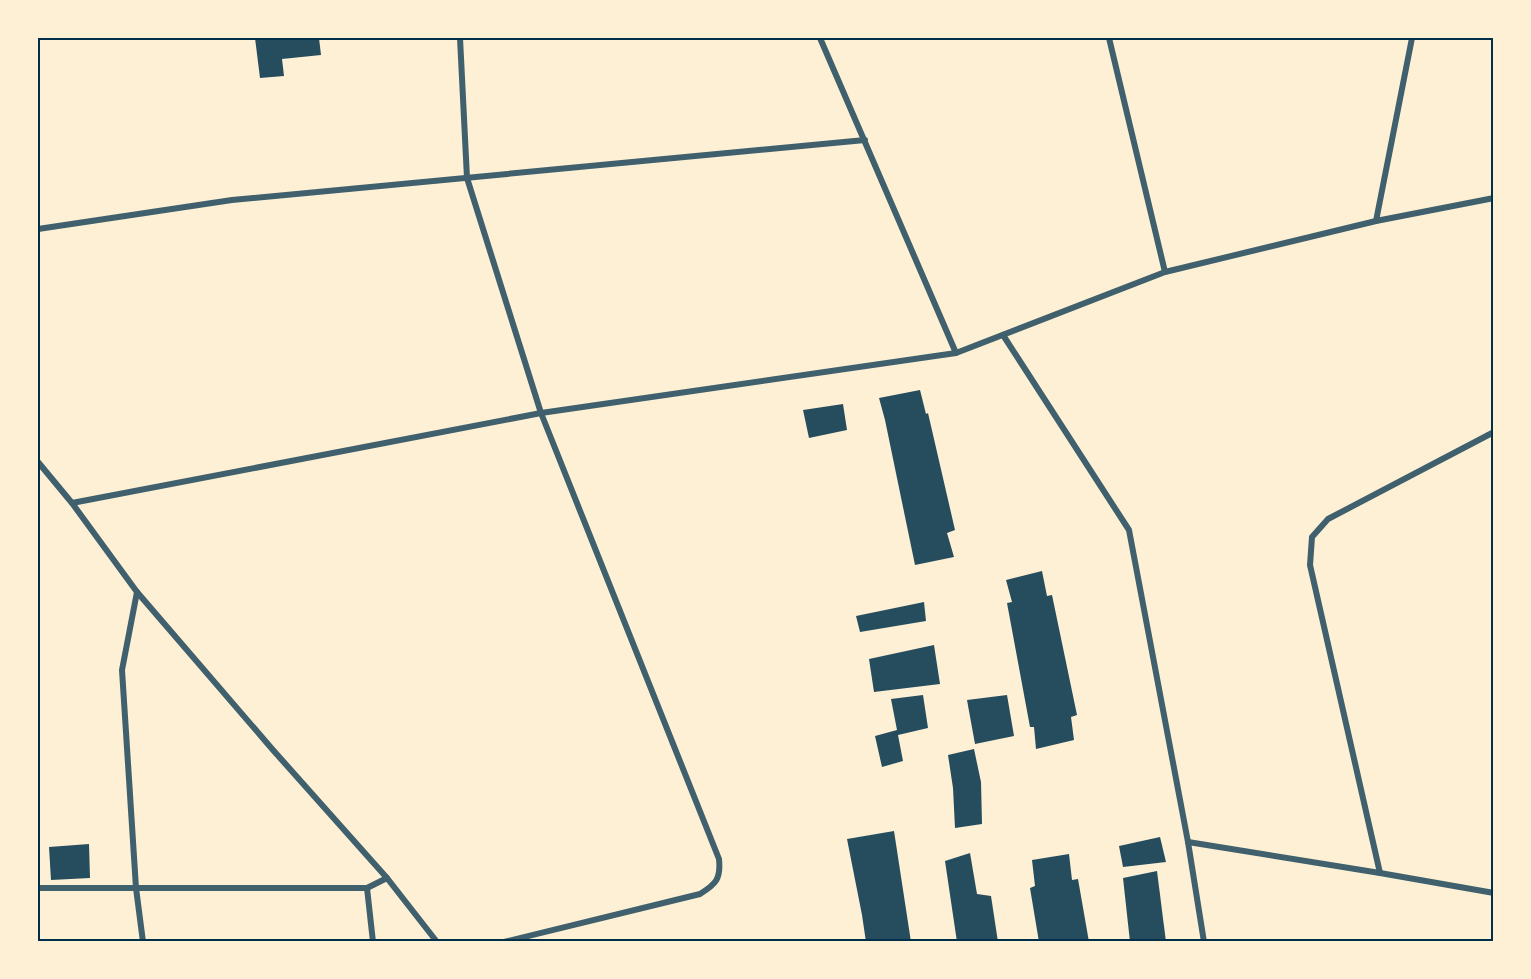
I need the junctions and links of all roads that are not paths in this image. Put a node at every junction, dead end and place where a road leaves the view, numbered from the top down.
1 (460, 38) edge
2 (820, 38) edge
3 (1109, 38) edge
4 (1412, 38) edge
5 (865, 140) junction
6 (467, 178) junction
7 (1494, 198) edge
8 (1376, 221) junction
9 (38, 229) edge
10 (1165, 272) junction
11 (1003, 335) junction
12 (956, 353) junction
13 (541, 413) junction
14 (1494, 432) edge
15 (38, 462) edge
16 (72, 503) junction
17 (137, 592) junction
18 (1188, 842) junction
19 (1380, 873) junction
20 (387, 878) junction
21 (38, 888) edge
22 (136, 888) junction
23 (367, 888) junction
24 (1494, 893) edge
25 (143, 942) edge
26 (373, 942) edge
27 (437, 942) edge
28 (504, 942) edge
29 (1204, 942) edge

1 - 6 street
2 - 5 street
3 - 10 street
4 - 8 street
5 - 6 street
5 - 12 street
6 - 9 street
6 - 13 street
7 - 8 street
8 - 10 street
10 - 11 street
11 - 12 street
11 - 18 street
12 - 13 street
13 - 16 street
13 - 28 street
14 - 19 street
15 - 16 street
16 - 17 street
17 - 20 street
17 - 22 street
18 - 19 street
18 - 29 street
19 - 24 street
20 - 23 street
20 - 27 street
21 - 22 street
22 - 23 street
22 - 25 street
23 - 26 street

